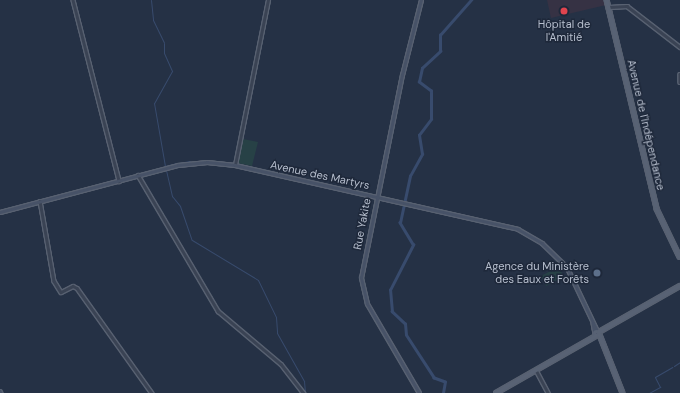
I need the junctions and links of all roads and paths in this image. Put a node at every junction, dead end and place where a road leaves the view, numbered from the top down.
1 (73, 0) edge
2 (268, 0) edge
3 (421, 0) edge
4 (607, 0) edge
5 (609, 7) junction
6 (680, 48) edge
7 (680, 74) edge
8 (680, 82) edge
9 (235, 166) junction
10 (138, 175) junction
11 (118, 181) junction
12 (376, 196) junction
13 (40, 201) junction
14 (0, 212) edge
15 (677, 250) junction
16 (680, 254) edge
17 (680, 257) edge
18 (680, 286) edge
19 (597, 334) junction
20 (535, 370) junction
21 (152, 393) edge
22 (304, 393) edge
23 (419, 393) edge
24 (496, 393) edge
25 (548, 393) edge
26 (623, 393) edge

1 - 11 street
2 - 9 street
3 - 12 main road, Rue Yakite
4 - 5 main road, Avenue de l'Indépendance
5 - 6 street
5 - 15 main road, Avenue de l'Indépendance
7 - 8 street
9 - 10 main road, Avenue des Martyrs
9 - 12 main road, Avenue des Martyrs
10 - 11 main road, Avenue des Martyrs
10 - 22 street
11 - 13 main road, Avenue des Martyrs
12 - 19 main road, Avenue des Martyrs
12 - 23 main road, Rue Yakite
13 - 14 main road, Avenue des Martyrs
13 - 21 street
15 - 16 main road, Avenue de l'Indépendance
15 - 17 main road, Avenue de l'Indépendance
18 - 19 main road
19 - 20 main road
19 - 26 main road, Avenue des Martyrs
20 - 24 main road
20 - 25 street

